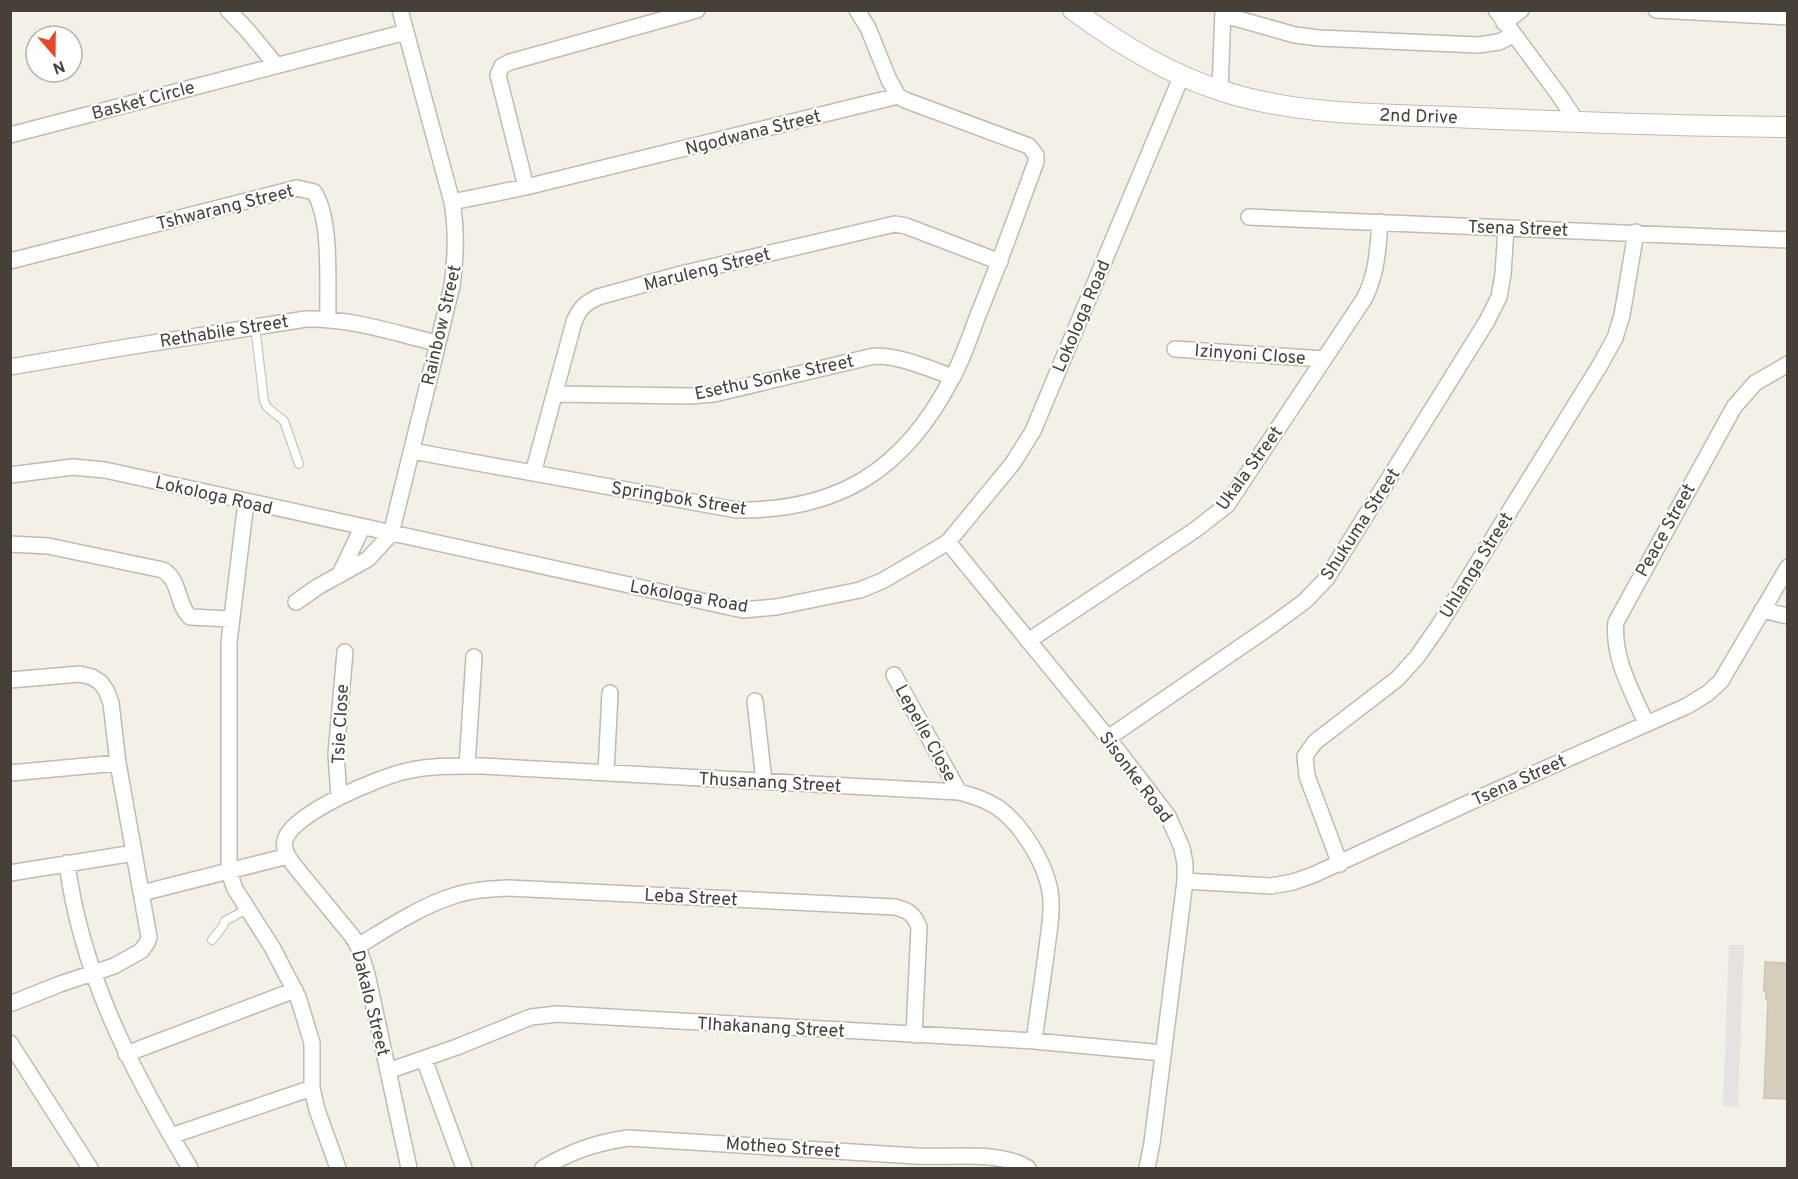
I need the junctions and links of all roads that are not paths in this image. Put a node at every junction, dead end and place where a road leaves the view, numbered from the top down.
1 (228, 10) edge
2 (400, 10) edge
3 (697, 10) edge
4 (857, 10) edge
5 (1073, 10) edge
6 (1521, 10) edge
7 (1656, 10) edge
8 (1223, 13) edge
9 (1750, 13) edge
10 (1788, 17) edge
11 (1504, 23) edge
12 (406, 32) junction
13 (276, 65) junction
14 (1182, 75) junction
15 (1220, 91) junction
16 (898, 96) junction
17 (1577, 122) junction
18 (1788, 127) edge
19 (10, 135) edge
20 (526, 187) junction
21 (452, 202) junction
22 (1249, 217) dead end
23 (1380, 222) junction
24 (1506, 228) junction
25 (1636, 232) junction
26 (1788, 240) edge
27 (10, 261) edge
28 (1000, 262) junction
29 (328, 318) junction
30 (255, 326) junction
31 (437, 344) junction
32 (1175, 349) dead end
33 (1324, 359) junction
34 (1788, 364) edge
35 (10, 367) edge
36 (953, 377) junction
37 (555, 394) junction
38 (412, 451) junction
39 (299, 464) dead end
40 (533, 473) junction
41 (10, 475) edge
42 (246, 502) junction
43 (362, 528) junction
44 (391, 534) junction
45 (948, 542) junction
46 (10, 544) edge
47 (1788, 567) edge
48 (340, 574) junction
49 (296, 602) dead end
50 (1762, 610) junction
51 (1788, 616) edge
52 (231, 619) junction
53 (1028, 640) junction
54 (345, 651) dead end
55 (474, 657) dead end
56 (894, 675) dead end
57 (10, 680) edge
58 (610, 693) dead end
59 (755, 701) dead end
60 (1646, 723) junction
61 (1108, 738) junction
62 (118, 763) junction
63 (466, 766) junction
64 (10, 773) edge
65 (606, 773) junction
66 (764, 781) junction
67 (958, 792) junction
68 (339, 797) junction
69 (134, 853) junction
70 (288, 856) junction
71 (67, 863) junction
72 (1340, 864) junction
73 (10, 873) edge
74 (229, 873) junction
75 (1185, 881) junction
76 (142, 893) junction
77 (247, 909) junction
78 (212, 940) dead end
79 (358, 946) junction
80 (93, 973) junction
81 (295, 990) junction
82 (10, 1004) edge
83 (914, 1035) junction
84 (1034, 1041) junction
85 (10, 1043) edge
86 (1163, 1053) junction
87 (126, 1054) junction
88 (424, 1059) junction
89 (388, 1071) junction
90 (312, 1088) junction
91 (171, 1136) junction
92 (925, 1162) edge
93 (90, 1168) edge
94 (190, 1168) edge
95 (338, 1168) edge
96 (409, 1168) edge
97 (464, 1168) edge
98 (543, 1168) edge
99 (1028, 1168) edge
100 (1147, 1168) edge

1 - 13 street
2 - 12 street, Rainbow Street
3 - 20 street
4 - 16 street
5 - 14 street, 2nd Drive
6 - 11 street
7 - 9 street
8 - 11 street
8 - 15 street
9 - 10 street
11 - 17 street
12 - 13 street, Basket Circle
12 - 21 street, Rainbow Street
13 - 19 street, Basket Circle
14 - 15 street, 2nd Drive
14 - 45 street, Lokologa Road
15 - 17 street, 2nd Drive
16 - 20 street, Ngodwana Street
16 - 28 street, Springbok Street
17 - 18 street, 2nd Drive
20 - 21 street, Ngodwana Street
21 - 31 street, Rainbow Street
22 - 23 street, Tsena Street
23 - 24 street, Tsena Street
23 - 33 street, Ukala Street
24 - 25 street, Tsena Street
24 - 61 street, Shukuma Street
25 - 26 street, Tsena Street
25 - 72 street, Uhlanga Street
27 - 29 street, Tshwarang Street
28 - 36 street, Springbok Street
28 - 37 street, Maruleng Street
29 - 30 street, Rethabile Street
29 - 31 street, Rethabile Street
30 - 35 street, Rethabile Street
30 - 39 lane
31 - 38 street, Rainbow Street
32 - 33 street, Izinyoni Close
33 - 53 street, Ukala Street
34 - 60 street, Peace Street
36 - 37 street, Esethu Sonke Street
36 - 40 street, Springbok Street
37 - 40 street, Maruleng Street
38 - 40 street, Springbok Street
38 - 44 street, Rainbow Street
41 - 42 street, Lokologa Road
42 - 43 street, Lokologa Road
42 - 52 street
43 - 44 street, Lokologa Road
43 - 48 street
44 - 45 street, Lokologa Road
44 - 48 street
45 - 53 street, Sisonke Road
46 - 52 street
47 - 50 street, Tsena Street
48 - 49 street
50 - 51 street
50 - 60 street, Tsena Street
52 - 74 street
53 - 61 street, Sisonke Road
54 - 68 street, Tsie Close
55 - 63 street
56 - 67 street, Lepelle Close
57 - 62 street
58 - 65 street
59 - 66 street
60 - 72 street, Tsena Street
61 - 75 street, Sisonke Road
62 - 64 street
62 - 69 street
63 - 65 street, Thusanang Street
63 - 68 street, Thusanang Street
65 - 66 street, Thusanang Street
66 - 67 street, Thusanang Street
67 - 84 street, Thusanang Street
68 - 70 street, Thusanang Street
69 - 71 street
69 - 76 street
70 - 74 street
70 - 79 street, Dakalo Street
71 - 73 street
71 - 80 street
72 - 75 street, Tsena Street
74 - 76 street
74 - 77 street
75 - 86 street, Sisonke Road
76 - 80 street
77 - 78 lane
77 - 81 street
79 - 83 street, Leba Street
79 - 89 street, Dakalo Street
80 - 82 street
80 - 87 street
81 - 87 street
81 - 90 street
83 - 84 street, Tlhakanang Street
83 - 88 street, Tlhakanang Street
84 - 86 street, Tlhakanang Street
85 - 93 street
86 - 100 street, Sisonke Road
87 - 91 street
88 - 89 street, Tlhakanang Street
88 - 97 street
89 - 96 street, Dakalo Street
90 - 91 street
90 - 95 street
91 - 94 street
92 - 98 street, Motheo Street
92 - 99 street, Motheo Street

